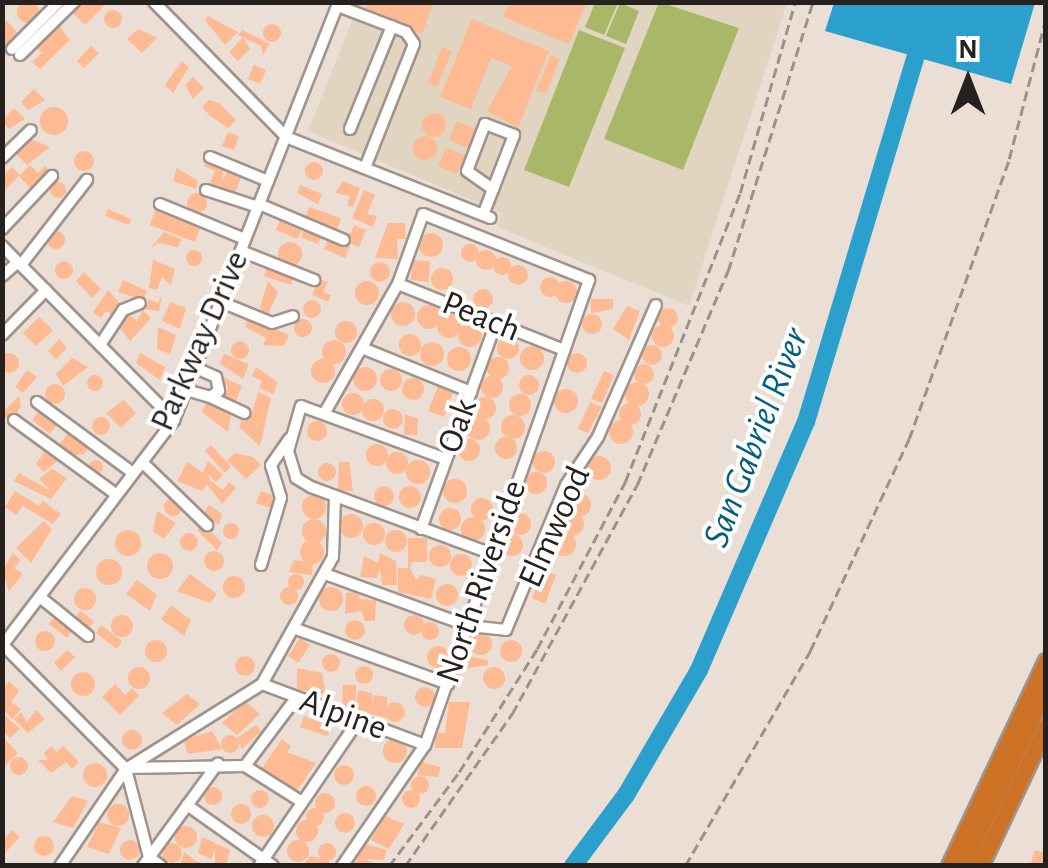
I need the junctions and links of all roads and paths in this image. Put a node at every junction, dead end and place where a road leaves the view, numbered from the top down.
1 (59, 2) edge
2 (74, 2) edge
3 (154, 2) edge
4 (795, 2) edge
5 (814, 2) edge
6 (338, 4) edge
7 (1046, 18) edge
8 (392, 26) junction
9 (350, 129) dead end
10 (31, 130) dead end
11 (286, 136) junction
12 (210, 157) dead end
13 (2, 158) edge
14 (365, 168) junction
15 (52, 176) dead end
16 (87, 180) dead end
17 (268, 181) junction
18 (493, 189) junction
19 (206, 190) dead end
20 (160, 204) dead end
21 (258, 206) junction
22 (2, 228) edge
23 (246, 239) junction
24 (344, 240) dead end
25 (2, 246) edge
26 (241, 251) junction
27 (19, 263) junction
28 (2, 276) edge
29 (314, 280) dead end
30 (398, 284) junction
31 (46, 290) junction
32 (220, 302) junction
33 (140, 303) dead end
34 (656, 305) dead end
35 (293, 316) dead end
36 (496, 323) junction
37 (2, 335) edge
38 (100, 345) junction
39 (362, 348) junction
40 (564, 350) junction
41 (194, 367) junction
42 (186, 390) junction
43 (471, 392) junction
44 (210, 397) junction
45 (37, 402) dead end
46 (246, 413) dead end
47 (324, 414) junction
48 (14, 420) dead end
49 (174, 420) junction
50 (290, 438) junction
51 (446, 460) junction
52 (142, 462) junction
53 (133, 474) junction
54 (116, 496) junction
55 (335, 498) junction
56 (206, 525) dead end
57 (420, 529) junction
58 (489, 553) junction
59 (261, 565) dead end
60 (325, 574) junction
61 (40, 596) junction
62 (469, 626) junction
63 (296, 629) junction
64 (88, 636) dead end
65 (3, 645) edge
66 (1046, 661) edge
67 (262, 684) junction
68 (448, 684) junction
69 (1046, 689) edge
70 (296, 698) junction
71 (1046, 704) edge
72 (358, 721) junction
73 (1046, 726) edge
74 (425, 745) junction
75 (218, 763) junction
76 (245, 766) junction
77 (126, 768) junction
78 (302, 802) junction
79 (187, 805) junction
80 (146, 861) edge
81 (265, 863) edge
82 (60, 866) edge
83 (161, 866) edge
84 (342, 866) edge
85 (389, 866) edge
86 (405, 866) edge
87 (686, 866) edge
88 (950, 866) edge
89 (963, 866) edge
90 (978, 866) edge

1 - 2 street
3 - 11 street
4 - 85 path
5 - 86 path
6 - 8 street
6 - 11 street, Parkway Drive
7 - 87 path
8 - 9 street
8 - 14 street
10 - 13 street
11 - 14 street
11 - 17 street, Parkway Drive
12 - 17 street
14 - 18 street
15 - 22 street
16 - 27 street
17 - 21 street, Parkway Drive
18 - 18 street
19 - 21 street
20 - 23 street
21 - 23 street, Parkway Drive
21 - 24 street
23 - 26 street, Parkway Drive
25 - 27 street
26 - 29 street
26 - 32 street, Parkway Drive
27 - 28 street
27 - 31 street
30 - 36 street, Peach
30 - 39 street
30 - 40 street, North Riverside
31 - 37 street
31 - 38 street
32 - 35 street
32 - 41 street, Parkway Drive
33 - 38 street
34 - 62 street, Elmwood
36 - 40 street, Peach
36 - 43 street, Oak
38 - 49 street
39 - 43 street
39 - 47 street
40 - 58 street, North Riverside
41 - 42 street, Parkway Drive
41 - 44 street
42 - 44 street
42 - 49 street, Parkway Drive
43 - 51 street, Oak
44 - 46 street
45 - 53 street
47 - 50 street
47 - 51 street
48 - 54 street
49 - 52 street, Parkway Drive
50 - 55 street
50 - 59 street
51 - 57 street, Oak
52 - 53 street, Parkway Drive
52 - 56 street
53 - 54 street, Parkway Drive
54 - 61 street, Parkway Drive
55 - 57 street
55 - 60 street
57 - 58 street
58 - 62 street, North Riverside
60 - 62 street, Elmwood
60 - 63 street
61 - 64 street
61 - 65 street, Parkway Drive
62 - 68 street, North Riverside
63 - 67 street
63 - 68 street
65 - 77 street
66 - 88 highway
67 - 70 street, Alpine
67 - 77 street
68 - 74 street, North Riverside
69 - 89 highway
70 - 72 street, Alpine
70 - 76 street
71 - 90 highway
72 - 74 street, Alpine
72 - 78 street
73 - 90 highway
74 - 84 street, North Riverside
75 - 76 street
75 - 77 street
75 - 79 street
76 - 78 street
77 - 80 street
77 - 82 street
78 - 81 street
79 - 80 street
79 - 81 street
80 - 83 street

